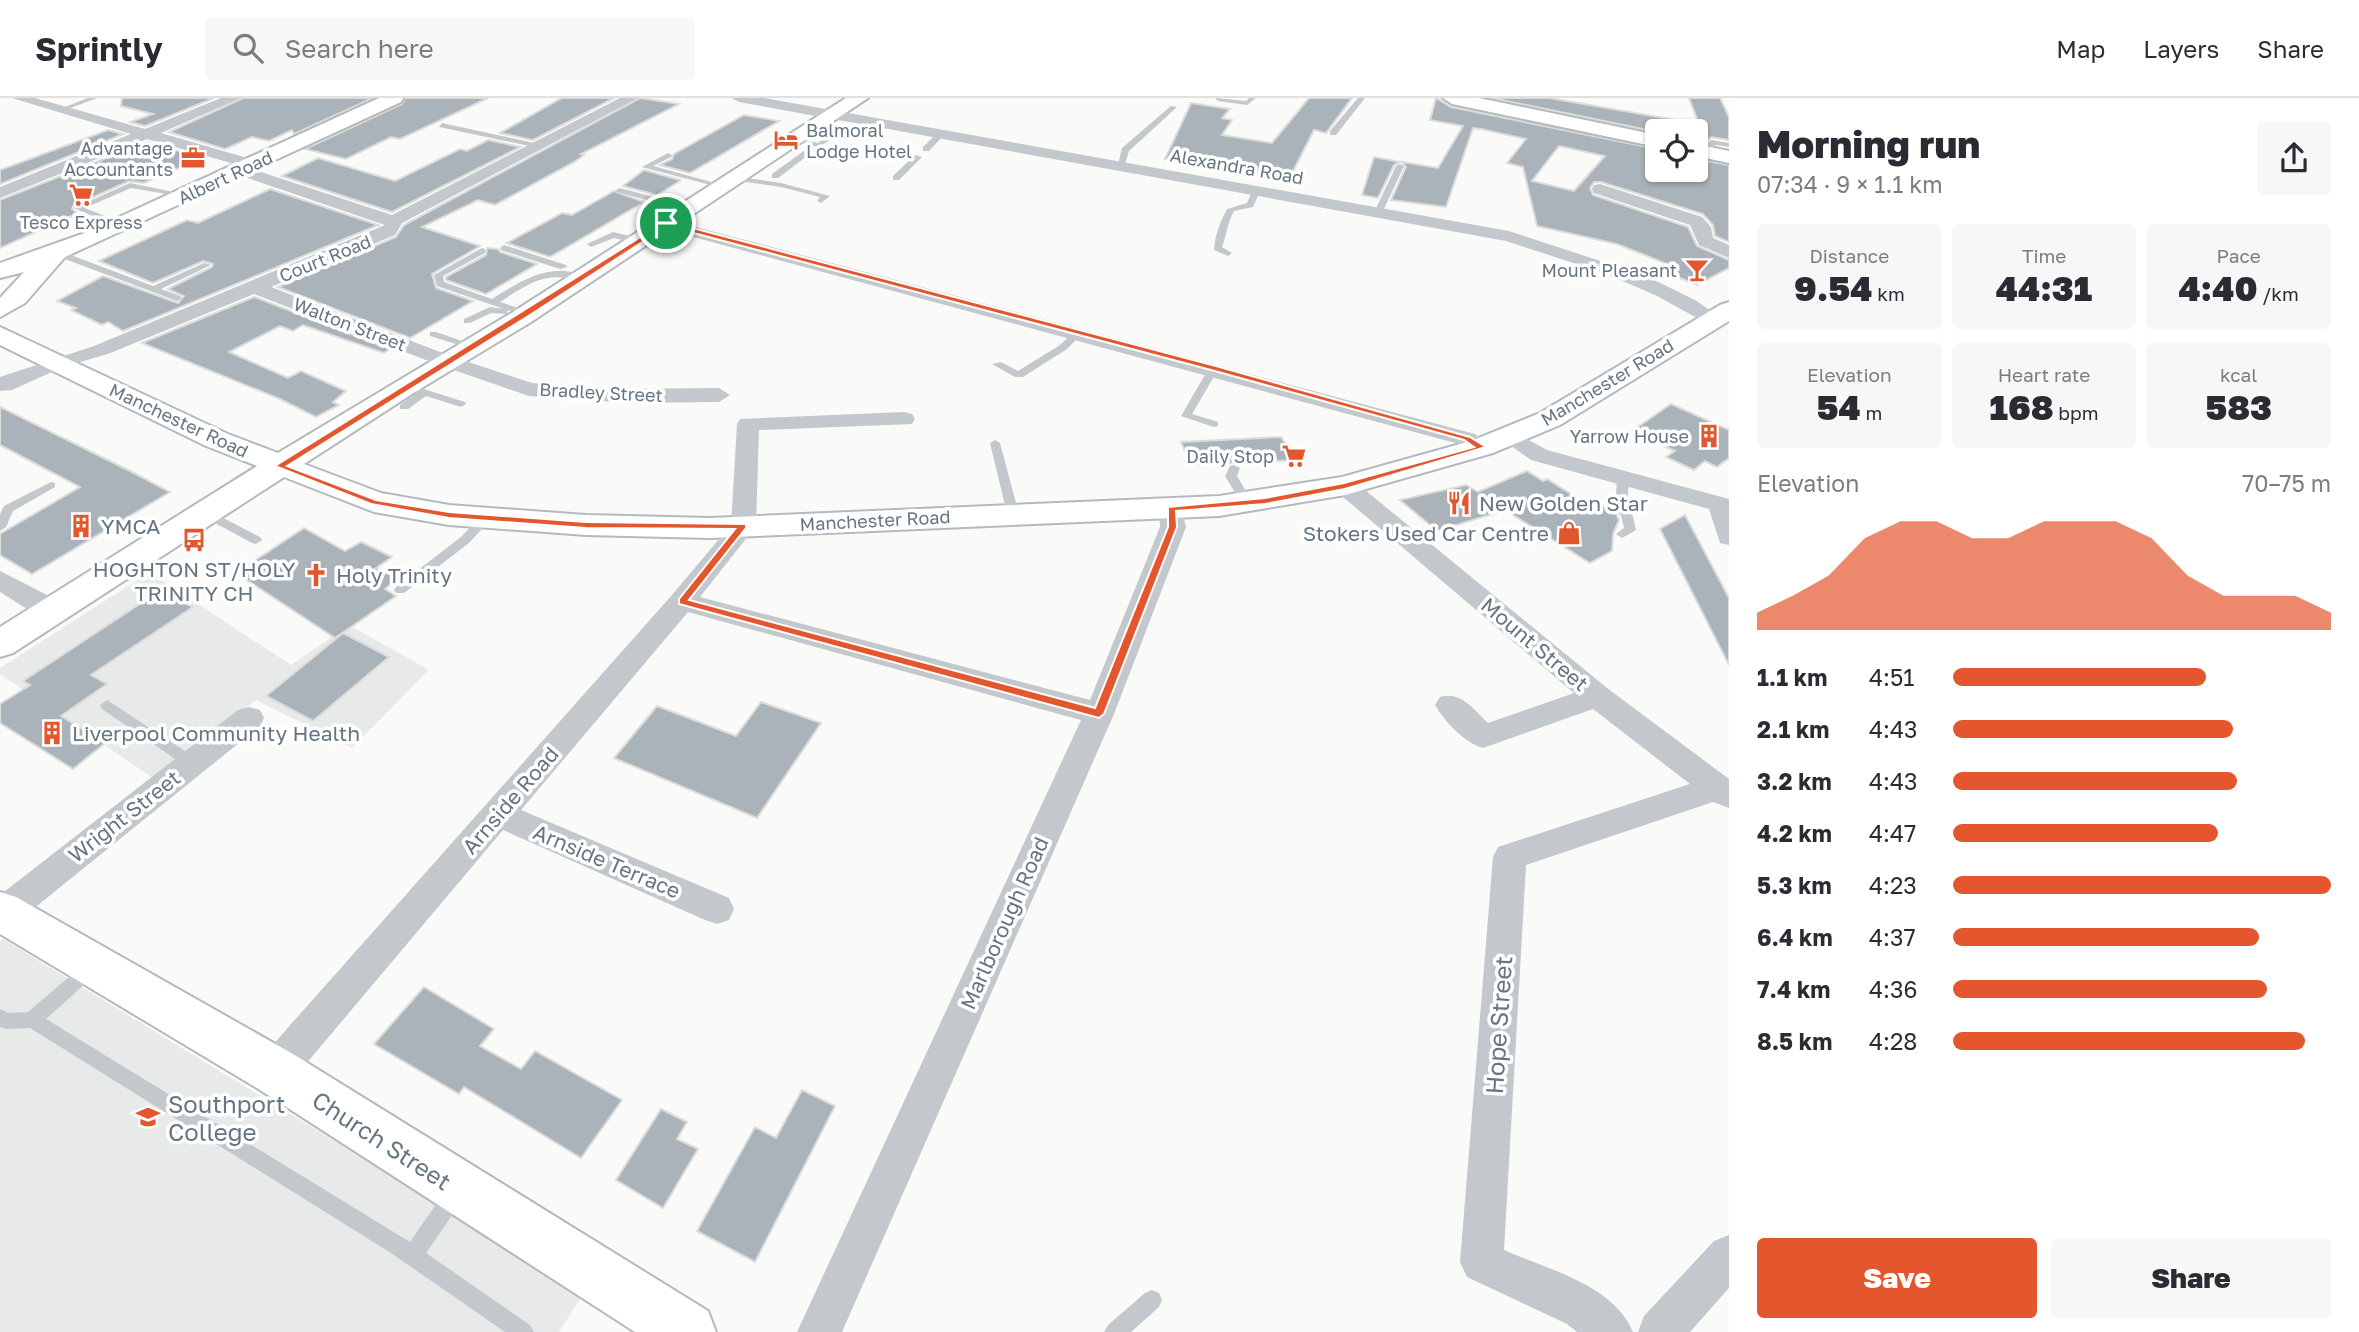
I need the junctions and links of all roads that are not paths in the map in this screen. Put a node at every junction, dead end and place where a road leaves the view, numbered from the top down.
1 (94, 98) edge
2 (234, 98) edge
3 (394, 98) edge
4 (631, 98) edge
5 (739, 98) edge
6 (859, 98) edge
7 (1253, 98) edge
8 (1362, 98) edge
9 (1452, 98) edge
10 (25, 99) edge
11 (1218, 99) edge
12 (1173, 107) dead end
13 (61, 110) junction
14 (837, 123) junction
15 (442, 125) dead end
16 (1333, 132) dead end
17 (146, 134) junction
18 (941, 134) junction
19 (1645, 138) edge
20 (1729, 145) edge
21 (538, 146) junction
22 (1708, 146) edge
23 (926, 149) dead end
24 (1708, 153) edge
25 (668, 155) dead end
26 (918, 157) dead end
27 (1729, 157) edge
28 (1400, 166) dead end
29 (245, 167) junction
30 (1119, 167) junction
31 (897, 178) dead end
32 (728, 182) junction
33 (1600, 189) dead end
34 (620, 190) dead end
35 (1256, 191) junction
36 (0, 194) edge
37 (184, 195) junction
38 (821, 201) dead end
39 (688, 209) junction
40 (1378, 213) junction
41 (393, 221) junction
42 (666, 223) junction
43 (120, 225) junction
44 (639, 241) junction
45 (591, 244) dead end
46 (504, 248) dead end
47 (482, 251) dead end
48 (1729, 252) edge
49 (1228, 253) dead end
50 (56, 254) junction
51 (207, 265) dead end
52 (0, 273) edge
53 (585, 276) junction
54 (255, 287) junction
55 (153, 289) junction
56 (24, 290) junction
57 (177, 298) dead end
58 (493, 302) junction
59 (0, 309) edge
60 (525, 315) junction
61 (1721, 315) edge
62 (467, 321) dead end
63 (1079, 332) junction
64 (433, 334) dead end
65 (7, 337) edge
66 (472, 346) junction
67 (446, 361) junction
68 (56, 363) junction
69 (997, 364) dead end
70 (1214, 368) junction
71 (0, 383) edge
72 (411, 396) junction
73 (719, 396) dead end
74 (461, 404) dead end
75 (904, 419) dead end
76 (1214, 424) dead end
77 (1496, 442) junction
78 (995, 443) dead end
79 (280, 466) junction
80 (1234, 468) dead end
81 (1623, 478) junction
82 (51, 485) dead end
83 (1345, 486) junction
84 (1247, 503) junction
85 (1724, 506) edge
86 (1171, 509) junction
87 (206, 513) junction
88 (1013, 514) junction
89 (486, 518) junction
90 (743, 526) junction
91 (0, 527) edge
92 (1622, 534) dead end
93 (1729, 537) edge
94 (256, 540) dead end
95 (0, 580) edge
96 (400, 590) dead end
97 (682, 601) junction
98 (53, 610) junction
99 (0, 644) edge
100 (1597, 696) junction
101 (107, 705) dead end
102 (1450, 705) dead end
103 (1099, 714) junction
104 (249, 718) dead end
105 (192, 762) junction
106 (1722, 793) edge
107 (498, 814) junction
108 (717, 909) dead end
109 (1, 913) edge
110 (94, 966) junction
111 (0, 1017) edge
112 (32, 1020) junction
113 (275, 1071) junction
114 (458, 1189) junction
115 (412, 1256) junction
116 (1729, 1256) edge
117 (1152, 1300) dead end
118 (685, 1331) edge
119 (523, 1332) edge
120 (819, 1332) edge
121 (1115, 1332) edge
122 (1611, 1332) edge
123 (1660, 1332) edge

1 - 13 lane
2 - 17 street
3 - 29 main road, Albert Road
4 - 21 street, Court Road
5 - 14 street, Alexandra Road
6 - 14 main road
7 - 11 lane
8 - 16 lane
9 - 19 main road
10 - 13 street
12 - 30 lane
13 - 17 street
14 - 18 street, Alexandra Road
14 - 32 main road
15 - 21 lane
17 - 29 street
17 - 36 street
18 - 23 lane
18 - 30 street, Alexandra Road
20 - 22 lane
21 - 41 street, Court Road
24 - 27 main road
25 - 32 lane
26 - 31 lane
28 - 40 lane
29 - 37 main road, Albert Road
29 - 41 street
30 - 35 street, Alexandra Road
32 - 38 lane
32 - 39 main road
33 - 48 street
34 - 39 lane
35 - 40 street, Alexandra Road
35 - 49 lane
37 - 43 main road, Albert Road
37 - 43 lane
39 - 42 main road
40 - 61 street, Alexandra Road
41 - 54 street, Court Road
42 - 44 main road
42 - 63 street
43 - 50 main road, Albert Road
44 - 45 lane
44 - 53 main road
46 - 53 lane
47 - 58 lane
50 - 52 main road, Albert Road
50 - 55 lane
50 - 56 main road, Albert Road
51 - 55 lane
52 - 56 main road
53 - 58 lane
53 - 60 main road
54 - 67 street, Walton Street
54 - 68 street, Court Road
55 - 57 lane
56 - 59 main road
56 - 65 main road, Manchester Road
58 - 60 lane
60 - 62 lane
60 - 66 main road
61 - 77 main road, Manchester Road
63 - 69 lane
63 - 70 street
64 - 66 lane
65 - 68 main road, Manchester Road
66 - 67 main road
67 - 72 main road
67 - 73 street, Bradley Street
68 - 71 street, Court Road
68 - 79 main road, Manchester Road
70 - 76 lane
70 - 77 street
72 - 74 lane
72 - 79 main road
75 - 90 street
77 - 81 street
77 - 83 main road, Manchester Road
78 - 88 lane
79 - 87 main road
79 - 89 main road, Manchester Road
80 - 84 lane
81 - 85 street
81 - 92 lane
82 - 91 lane
83 - 84 main road, Manchester Road
83 - 100 street, Mount Street
84 - 86 main road, Manchester Road
85 - 93 street
86 - 88 main road, Manchester Road
86 - 103 street, Marlborough Road
87 - 94 lane
87 - 98 main road
88 - 90 main road, Manchester Road
89 - 90 main road, Manchester Road
89 - 96 lane
90 - 97 street, Arnside Road
95 - 98 street
97 - 103 street
97 - 107 street, Arnside Road
98 - 99 main road
100 - 102 street
100 - 106 street, Mount Street
101 - 105 lane
103 - 120 street, Marlborough Road
104 - 105 street, Wright Street
105 - 109 street, Wright Street
106 - 122 street, Hope Street
107 - 108 street, Arnside Terrace
107 - 113 street, Arnside Road
109 - 110 main road, Church Street
110 - 112 lane
110 - 113 main road, Church Street
111 - 112 lane
112 - 115 lane
113 - 114 main road, Church Street
114 - 115 lane
114 - 118 main road, Church Street
115 - 119 lane
116 - 123 street
117 - 121 lane

